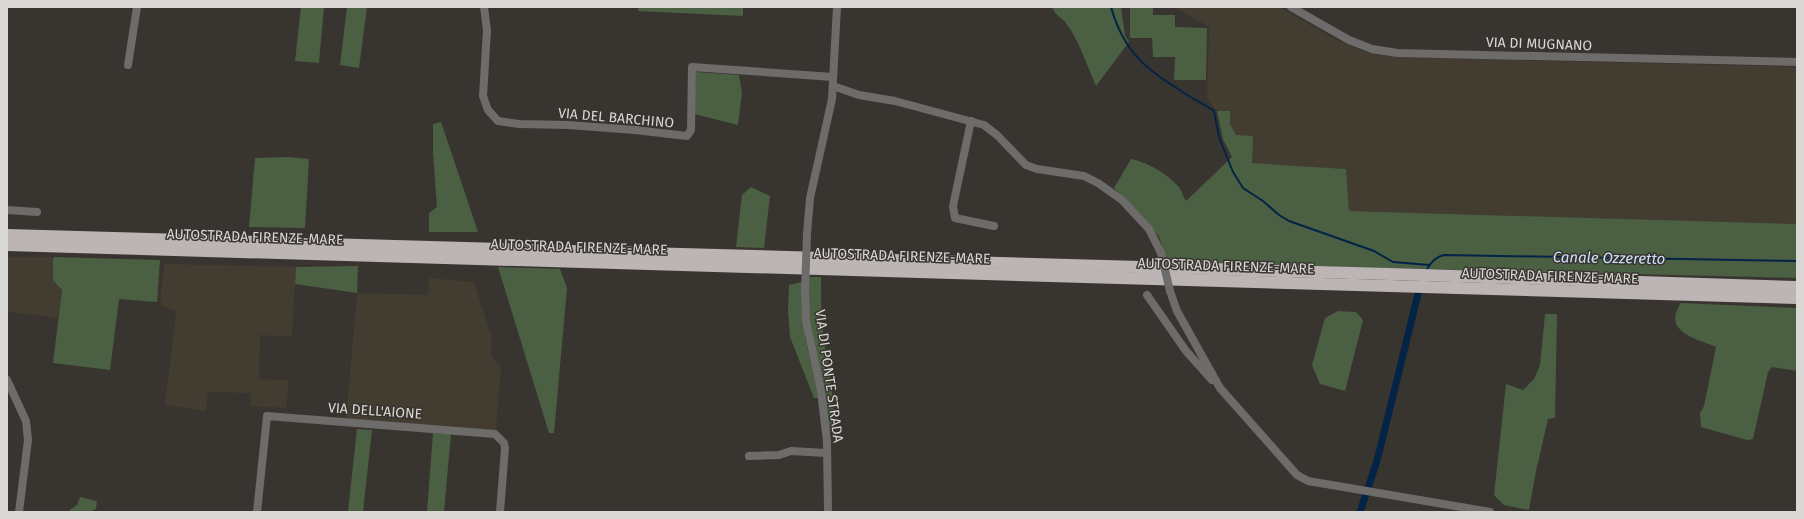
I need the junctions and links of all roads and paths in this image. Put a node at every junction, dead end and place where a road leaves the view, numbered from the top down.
1 (137, 7) edge
2 (484, 7) edge
3 (837, 7) edge
4 (1291, 7) edge
5 (1797, 62) edge
6 (128, 65) dead end
7 (833, 81) junction
8 (971, 121) junction
9 (7, 210) edge
10 (38, 212) dead end
11 (994, 226) dead end
12 (7, 235) edge
13 (7, 245) edge
14 (1797, 287) edge
15 (1146, 295) dead end
16 (1797, 298) edge
17 (7, 380) edge
18 (1220, 388) junction
19 (826, 453) junction
20 (749, 456) dead end
21 (19, 512) edge
22 (257, 512) edge
23 (500, 512) edge
24 (828, 512) edge
25 (1490, 512) edge

1 - 6 street
2 - 7 street, VIA DEL BARCHINO
3 - 7 street, VIA DI PONTE STRADA
4 - 5 street, VIA DI MUGNANO
7 - 8 street
7 - 19 street, VIA DI PONTE STRADA, bridge
8 - 11 street
8 - 18 street, bridge
9 - 10 street
12 - 14 highway, AUTOSTRADA FIRENZE-MARE
13 - 16 highway, AUTOSTRADA FIRENZE-MARE
15 - 18 street
17 - 21 street
18 - 25 street
19 - 20 street
19 - 24 street, VIA DI PONTE STRADA
22 - 23 street, VIA DELL'AIONE

